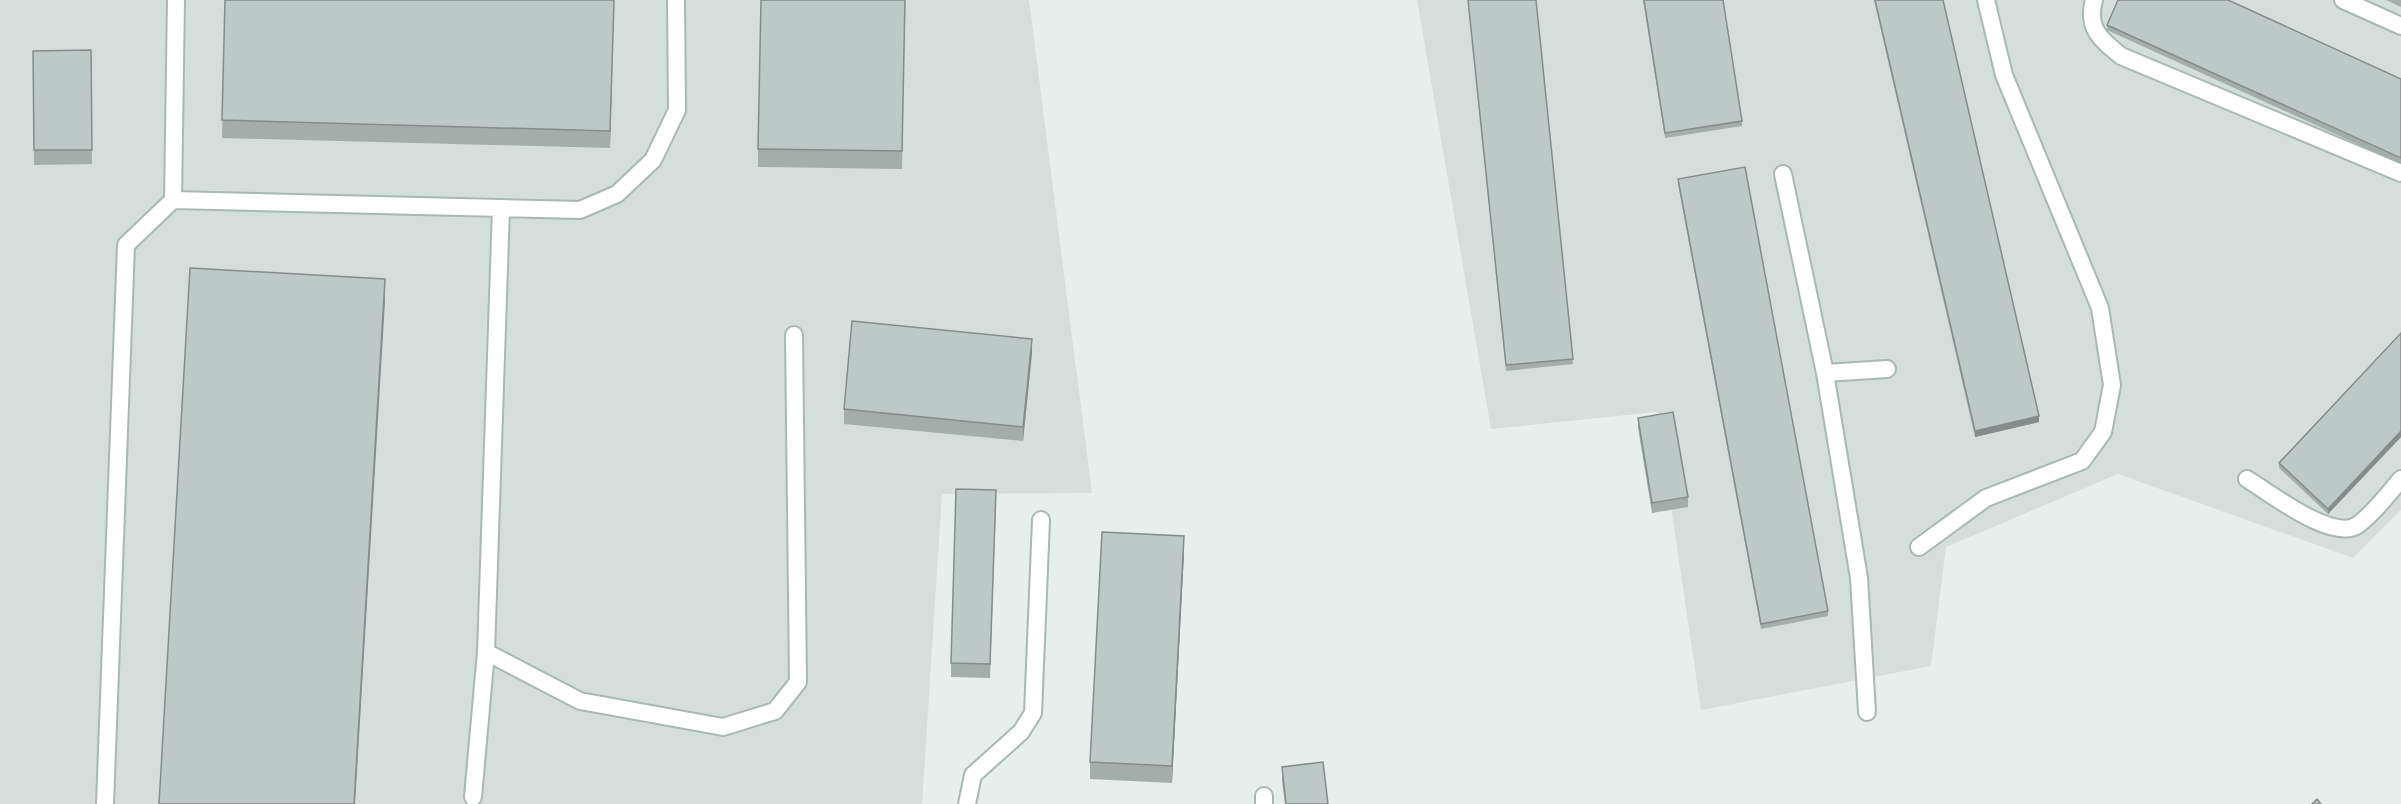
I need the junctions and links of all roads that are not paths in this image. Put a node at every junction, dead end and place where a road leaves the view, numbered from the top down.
1 (176, 0) edge
2 (676, 0) edge
3 (1986, 0) edge
4 (2094, 0) edge
5 (2343, 0) edge
6 (2401, 26) edge
7 (2401, 173) edge
8 (1783, 174) dead end
9 (173, 200) junction
10 (501, 208) junction
11 (794, 335) dead end
12 (1887, 369) dead end
13 (1825, 373) junction
14 (2247, 479) dead end
15 (2401, 479) edge
16 (1041, 520) dead end
17 (1919, 547) dead end
18 (486, 652) junction
19 (1867, 712) dead end
20 (473, 797) dead end
21 (105, 804) edge
22 (967, 804) edge

1 - 9 lane
2 - 10 lane
3 - 17 lane
4 - 7 lane
5 - 6 lane
8 - 13 lane
9 - 10 lane
9 - 21 lane
10 - 18 lane
11 - 18 lane
12 - 13 lane
13 - 19 lane
14 - 15 lane
16 - 22 lane
18 - 20 lane

